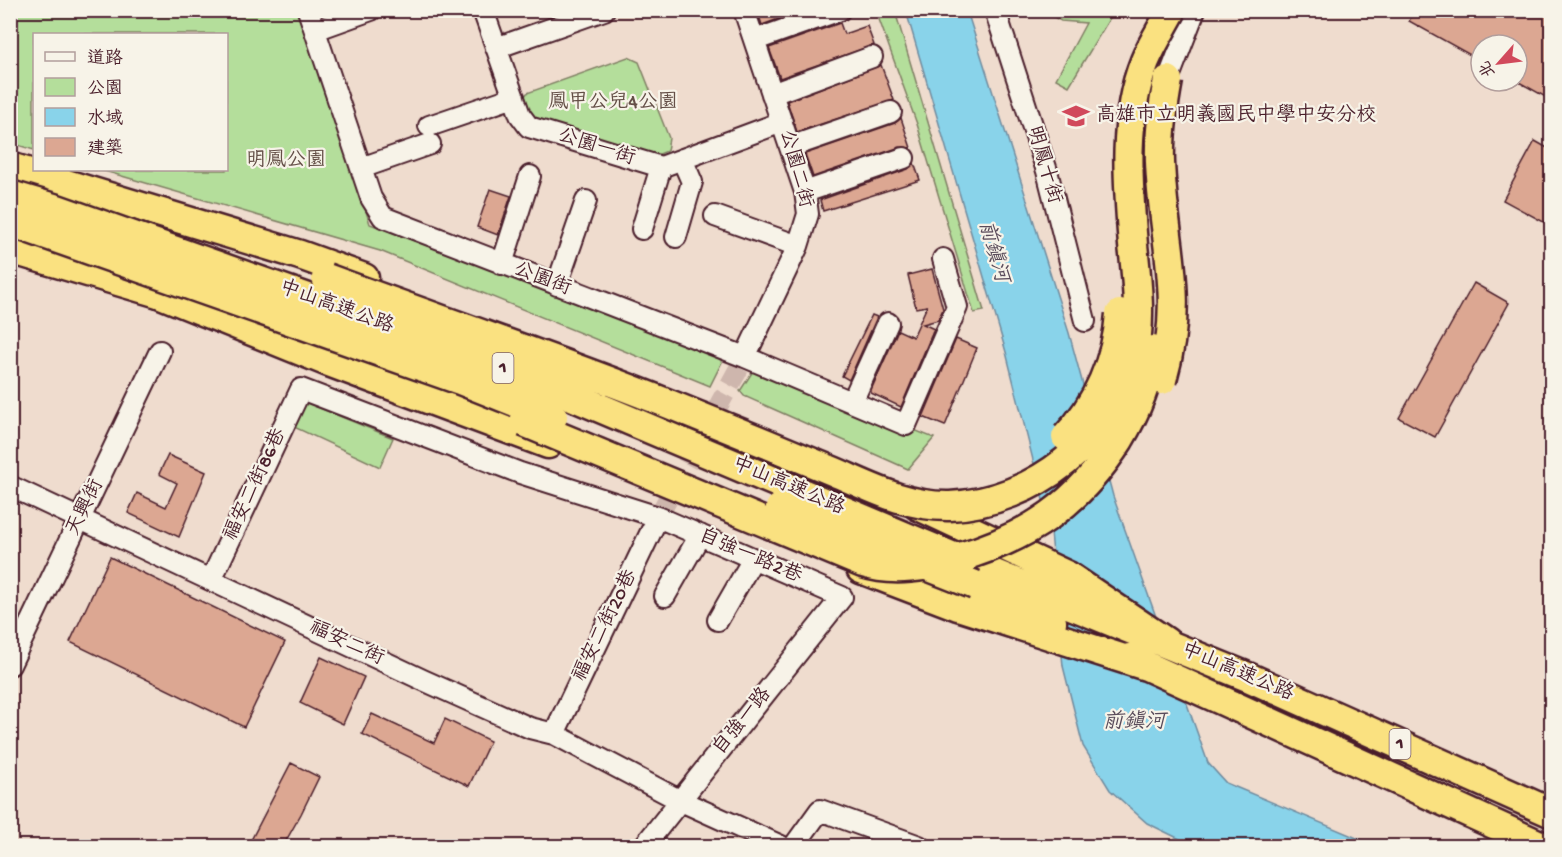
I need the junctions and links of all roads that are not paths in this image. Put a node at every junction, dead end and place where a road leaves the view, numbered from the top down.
1 (308, 10) edge
2 (371, 10) edge
3 (483, 10) edge
4 (604, 10) edge
5 (744, 10) edge
6 (840, 10) edge
7 (995, 10) edge
8 (1161, 10) edge
9 (1172, 10) edge
10 (1186, 10) edge
11 (1195, 10) edge
12 (315, 30) junction
13 (755, 40) junction
14 (1142, 43) joint
15 (496, 48) junction
16 (872, 57) dead end
17 (1168, 80) joint
18 (772, 94) junction
19 (514, 97) junction
20 (891, 112) dead end
21 (782, 122) junction
22 (790, 147) junction
23 (904, 158) dead end
24 (682, 159) junction
25 (661, 166) junction
26 (11, 167) edge
27 (361, 168) junction
28 (530, 176) dead end
29 (804, 192) junction
30 (10, 195) edge
31 (586, 201) dead end
32 (715, 216) dead end
33 (10, 222) edge
34 (642, 229) dead end
35 (676, 237) dead end
36 (798, 246) junction
37 (10, 249) edge
38 (943, 259) dead end
39 (502, 264) junction
40 (557, 285) junction
41 (156, 292) junction
42 (1085, 321) dead end
43 (888, 323) dead end
44 (160, 351) dead end
45 (745, 357) junction
46 (301, 389) joint
47 (852, 402) junction
48 (10, 486) edge
49 (880, 492) junction
50 (658, 517) junction
51 (80, 519) junction
52 (700, 535) junction
53 (753, 559) junction
54 (881, 569) junction
55 (211, 580) junction
56 (665, 596) dead end
57 (842, 597) joint
58 (718, 620) dead end
59 (16, 640) edge
60 (1166, 642) junction
61 (10, 665) edge
62 (1146, 666) junction
63 (554, 734) junction
64 (681, 801) junction
65 (1551, 812) edge
66 (1534, 844) edge
67 (644, 846) edge
68 (781, 846) edge
69 (794, 846) edge
70 (918, 846) edge

1 - 12 street, 公園街
2 - 12 street
3 - 15 street, 公園一街
4 - 15 street
5 - 13 street, 公園二街
6 - 13 street
7 - 42 street, 明鳳十街
8 - 14 street
9 - 49 highway, bridge
10 - 54 highway, bridge
11 - 17 street
12 - 27 street, 公園街
13 - 18 street, 公園二街
14 - 49 highway, bridge
15 - 19 street, 公園一街
16 - 18 street
17 - 54 highway, bridge
18 - 21 street, 公園二街
19 - 25 street, 公園一街
19 - 27 street
20 - 22 street
21 - 22 street, 公園二街
21 - 24 street, 公園一街
22 - 29 street, 公園二街
23 - 29 street
24 - 25 street, 公園一街
24 - 35 street
25 - 34 street
26 - 49 highway, bridge
26 - 60 highway
27 - 39 street, 公園街
28 - 39 street
29 - 36 street, 公園二街
30 - 60 highway, 中山高速公路 / 1, bridge
31 - 40 street
32 - 36 street
33 - 62 highway, 中山高速公路 / 1, bridge
36 - 45 street, 公園二街
37 - 41 highway
38 - 47 street, 公園街
39 - 40 street, 公園街
40 - 45 street, 公園街
41 - 54 highway, bridge
41 - 62 highway
43 - 47 street
44 - 51 street, 天興街
45 - 47 street, 公園街
46 - 50 street, 自強一路2巷
46 - 55 street, 福安二街86巷
48 - 51 street, 福安二街
50 - 52 street, 自強一路2巷
50 - 63 street, 福安二街20巷
51 - 55 street, 福安二街
51 - 59 street, 天興街
52 - 53 street, 自強一路2巷
52 - 56 street
53 - 57 street, 自強一路2巷
53 - 58 street
55 - 63 street, 福安二街
57 - 64 street, 自強一路
59 - 61 street, 天興街
60 - 65 highway, 中山高速公路 / 1
62 - 66 highway, 中山高速公路 / 1
63 - 64 street, 福安二街
64 - 67 street, 自強一路
64 - 68 street, 福安二街
69 - 70 street

